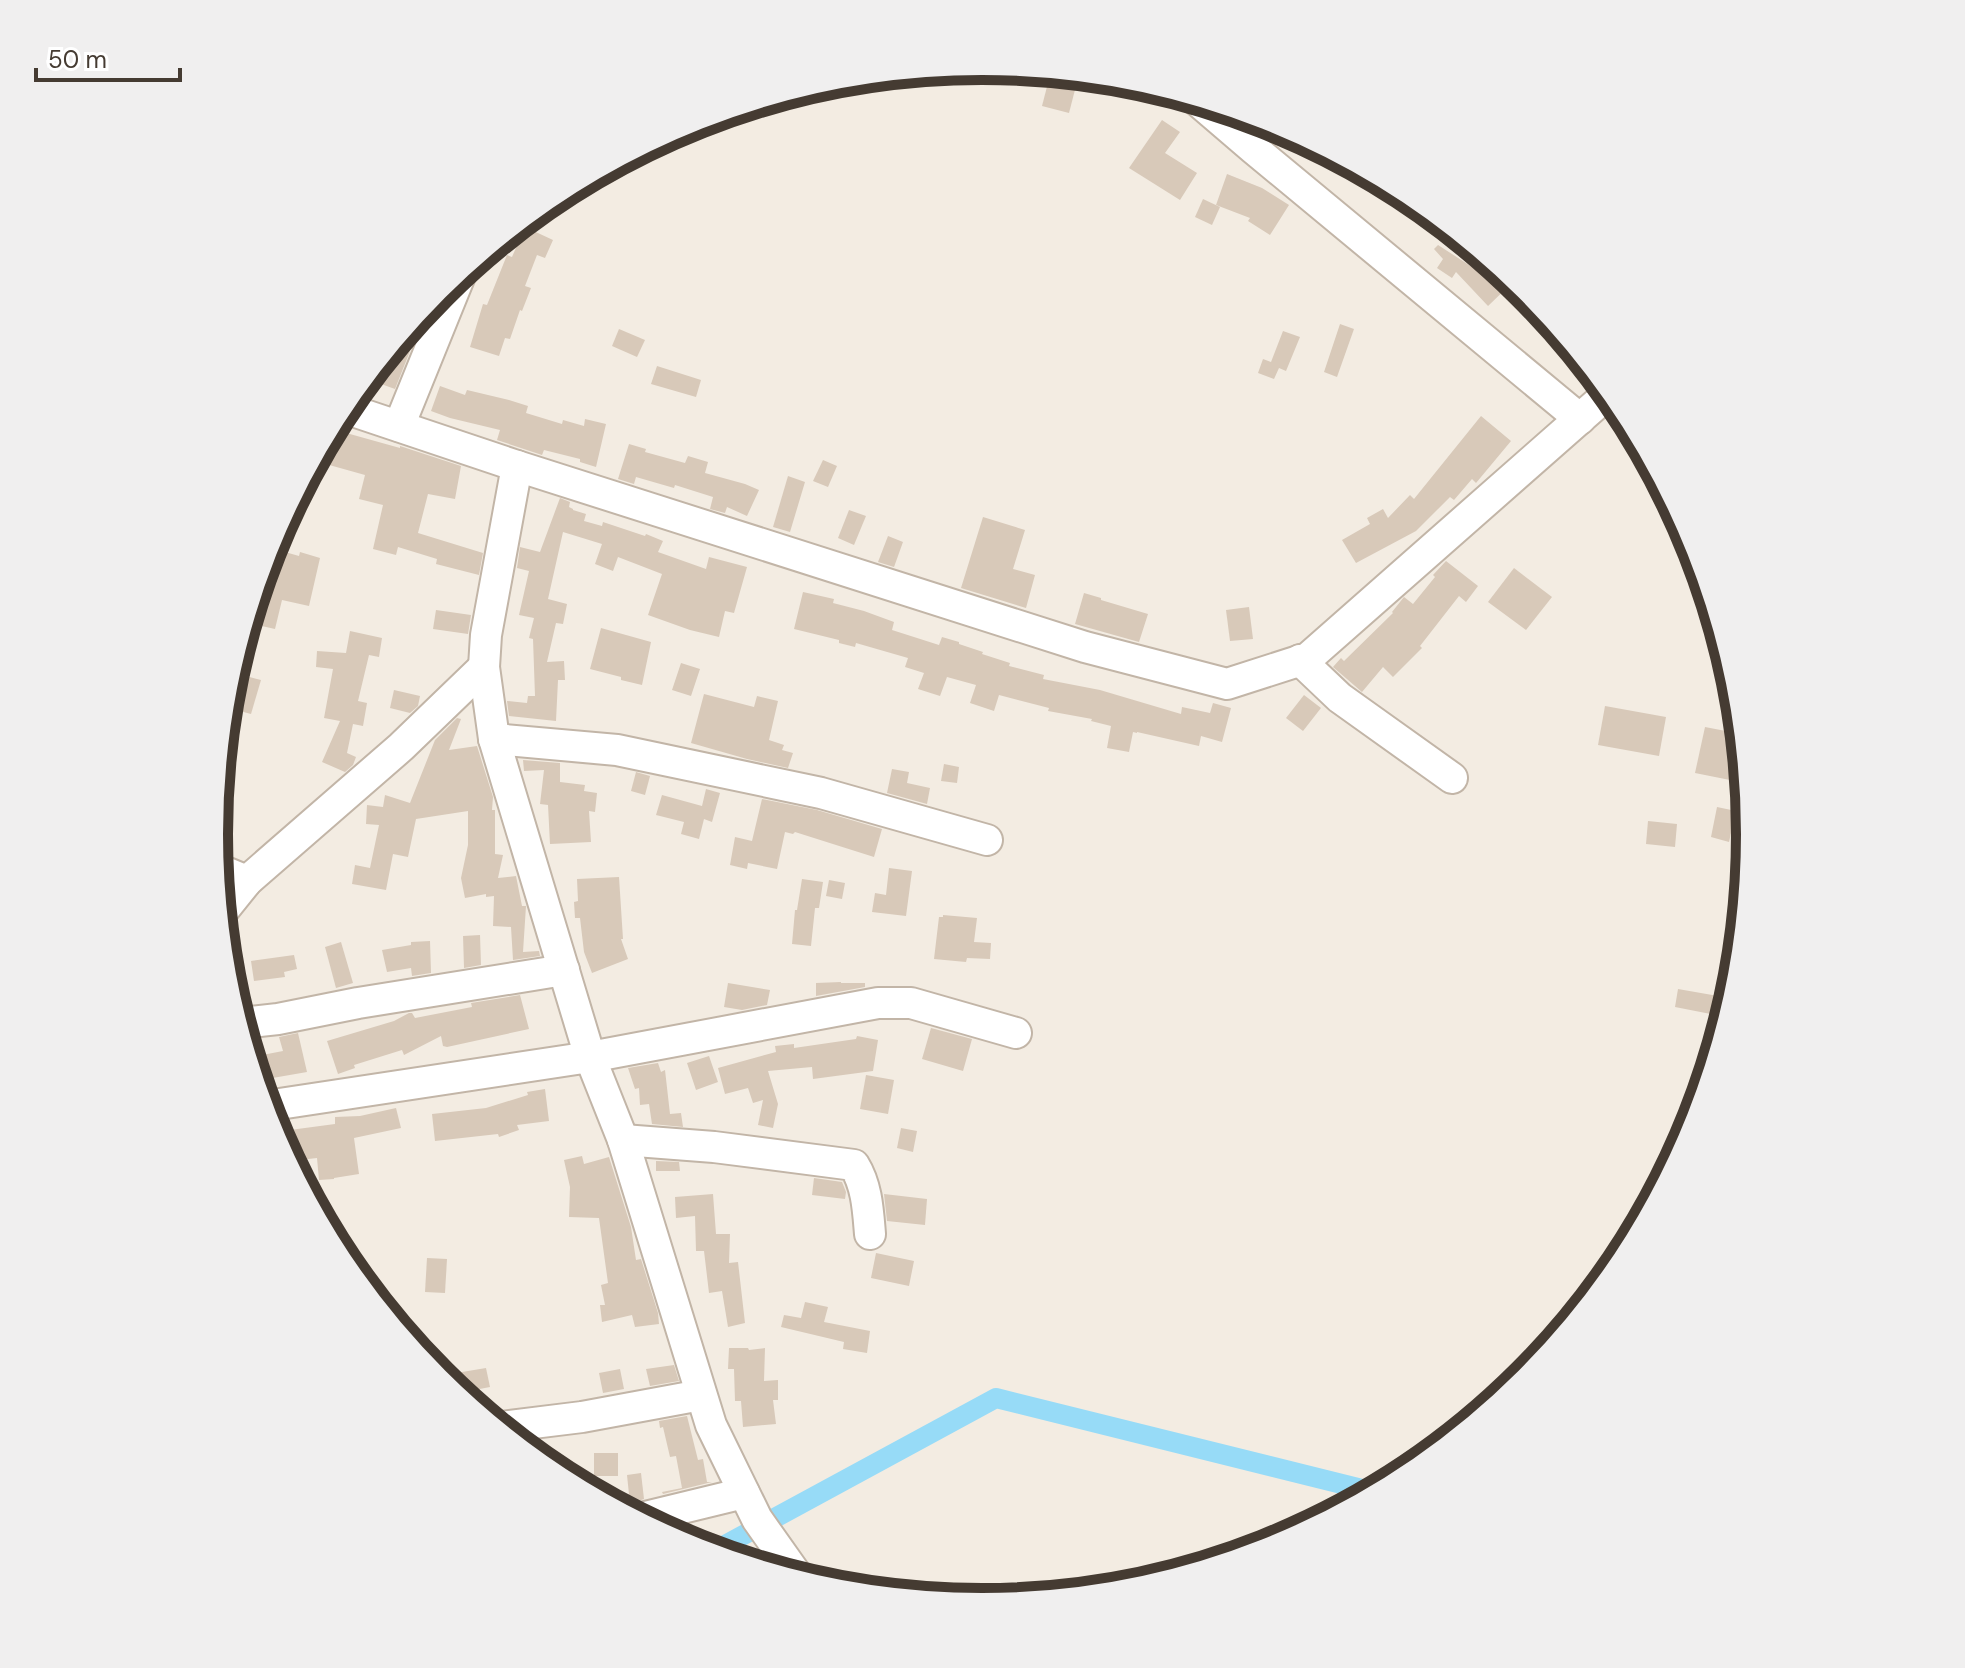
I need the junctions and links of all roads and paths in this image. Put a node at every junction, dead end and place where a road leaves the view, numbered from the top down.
1 (1218, 118) edge
2 (450, 300) edge
3 (1600, 401) edge
4 (358, 412) edge
5 (1580, 419) junction
6 (399, 426) junction
7 (517, 466) junction
8 (1300, 660) junction
9 (484, 667) junction
10 (494, 739) junction
11 (1452, 778) dead end
12 (987, 840) dead end
13 (230, 874) edge
14 (247, 881) junction
15 (232, 900) edge
16 (564, 970) junction
17 (252, 1022) edge
18 (1016, 1033) dead end
19 (590, 1057) junction
20 (279, 1104) edge
21 (623, 1140) junction
22 (870, 1234) dead end
23 (701, 1395) junction
24 (515, 1425) edge
25 (756, 1515) junction
26 (665, 1517) edge
27 (788, 1562) edge

1 - 5 street
2 - 6 street
3 - 5 street
4 - 6 street
5 - 8 street
6 - 7 street
7 - 8 street
7 - 9 street
8 - 11 street
9 - 10 street
9 - 14 street
10 - 12 street
10 - 16 street
13 - 14 street
14 - 15 street
16 - 17 street
16 - 19 street
18 - 19 street
19 - 20 street
19 - 21 street
21 - 22 street
21 - 23 street
23 - 24 street
23 - 25 street
25 - 26 street
25 - 27 street

